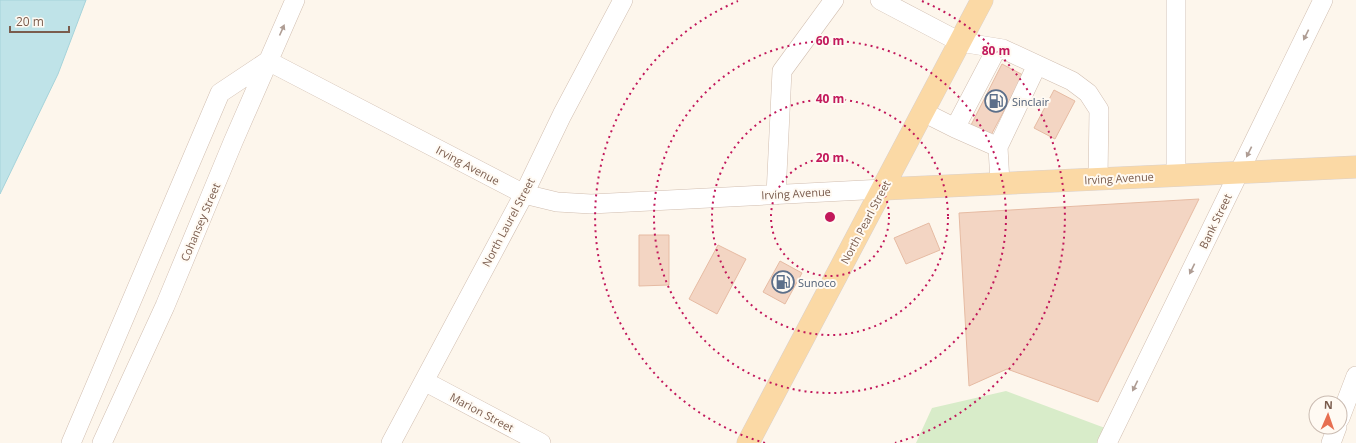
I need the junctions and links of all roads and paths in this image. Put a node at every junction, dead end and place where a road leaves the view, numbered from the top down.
1 (295, 0) edge
2 (623, 0) edge
3 (834, 0) edge
4 (880, 0) edge
5 (982, 0) edge
6 (1176, 0) edge
7 (1323, 0) edge
8 (960, 42) junction
9 (997, 48) junction
10 (268, 61) junction
11 (1037, 64) junction
12 (923, 112) junction
13 (955, 128) junction
14 (998, 147) junction
15 (1356, 167) edge
16 (1238, 173) junction
17 (1176, 176) junction
18 (1098, 179) junction
19 (1000, 184) junction
20 (882, 189) junction
21 (524, 194) junction
22 (776, 195) junction
23 (1356, 376) edge
24 (424, 381) junction
25 (1348, 397) edge
26 (71, 443) edge
27 (102, 443) edge
28 (391, 443) edge
29 (541, 443) edge
30 (748, 443) edge
31 (1107, 443) edge

10 -> 1 street, Cohansey Street
2 - 21 street, North Laurel Street
3 - 22 street
4 - 8 street
5 - 8 main road, North Pearl Street
6 - 17 street
7 -> 16 street, Bank Street
8 - 9 street
8 - 12 main road, North Pearl Street
9 - 11 street
9 - 13 street
10 - 21 street, Irving Avenue
10 - 26 street
10 - 27 street, Cohansey Street
11 - 14 street
11 - 18 street
12 - 13 street
12 - 20 main road, North Pearl Street
13 - 14 street
14 - 19 street
15 - 16 main road, Irving Avenue
16 - 17 main road, Irving Avenue
16 -> 31 street, Bank Street
17 - 18 main road, Irving Avenue
18 - 19 main road, Irving Avenue
19 - 20 main road, Irving Avenue
20 - 22 street, Irving Avenue
20 - 30 main road, North Pearl Street
21 - 22 street, Irving Avenue
21 - 24 street, North Laurel Street
23 - 25 street
24 - 28 street, North Laurel Street
24 - 29 street, Marion Street

